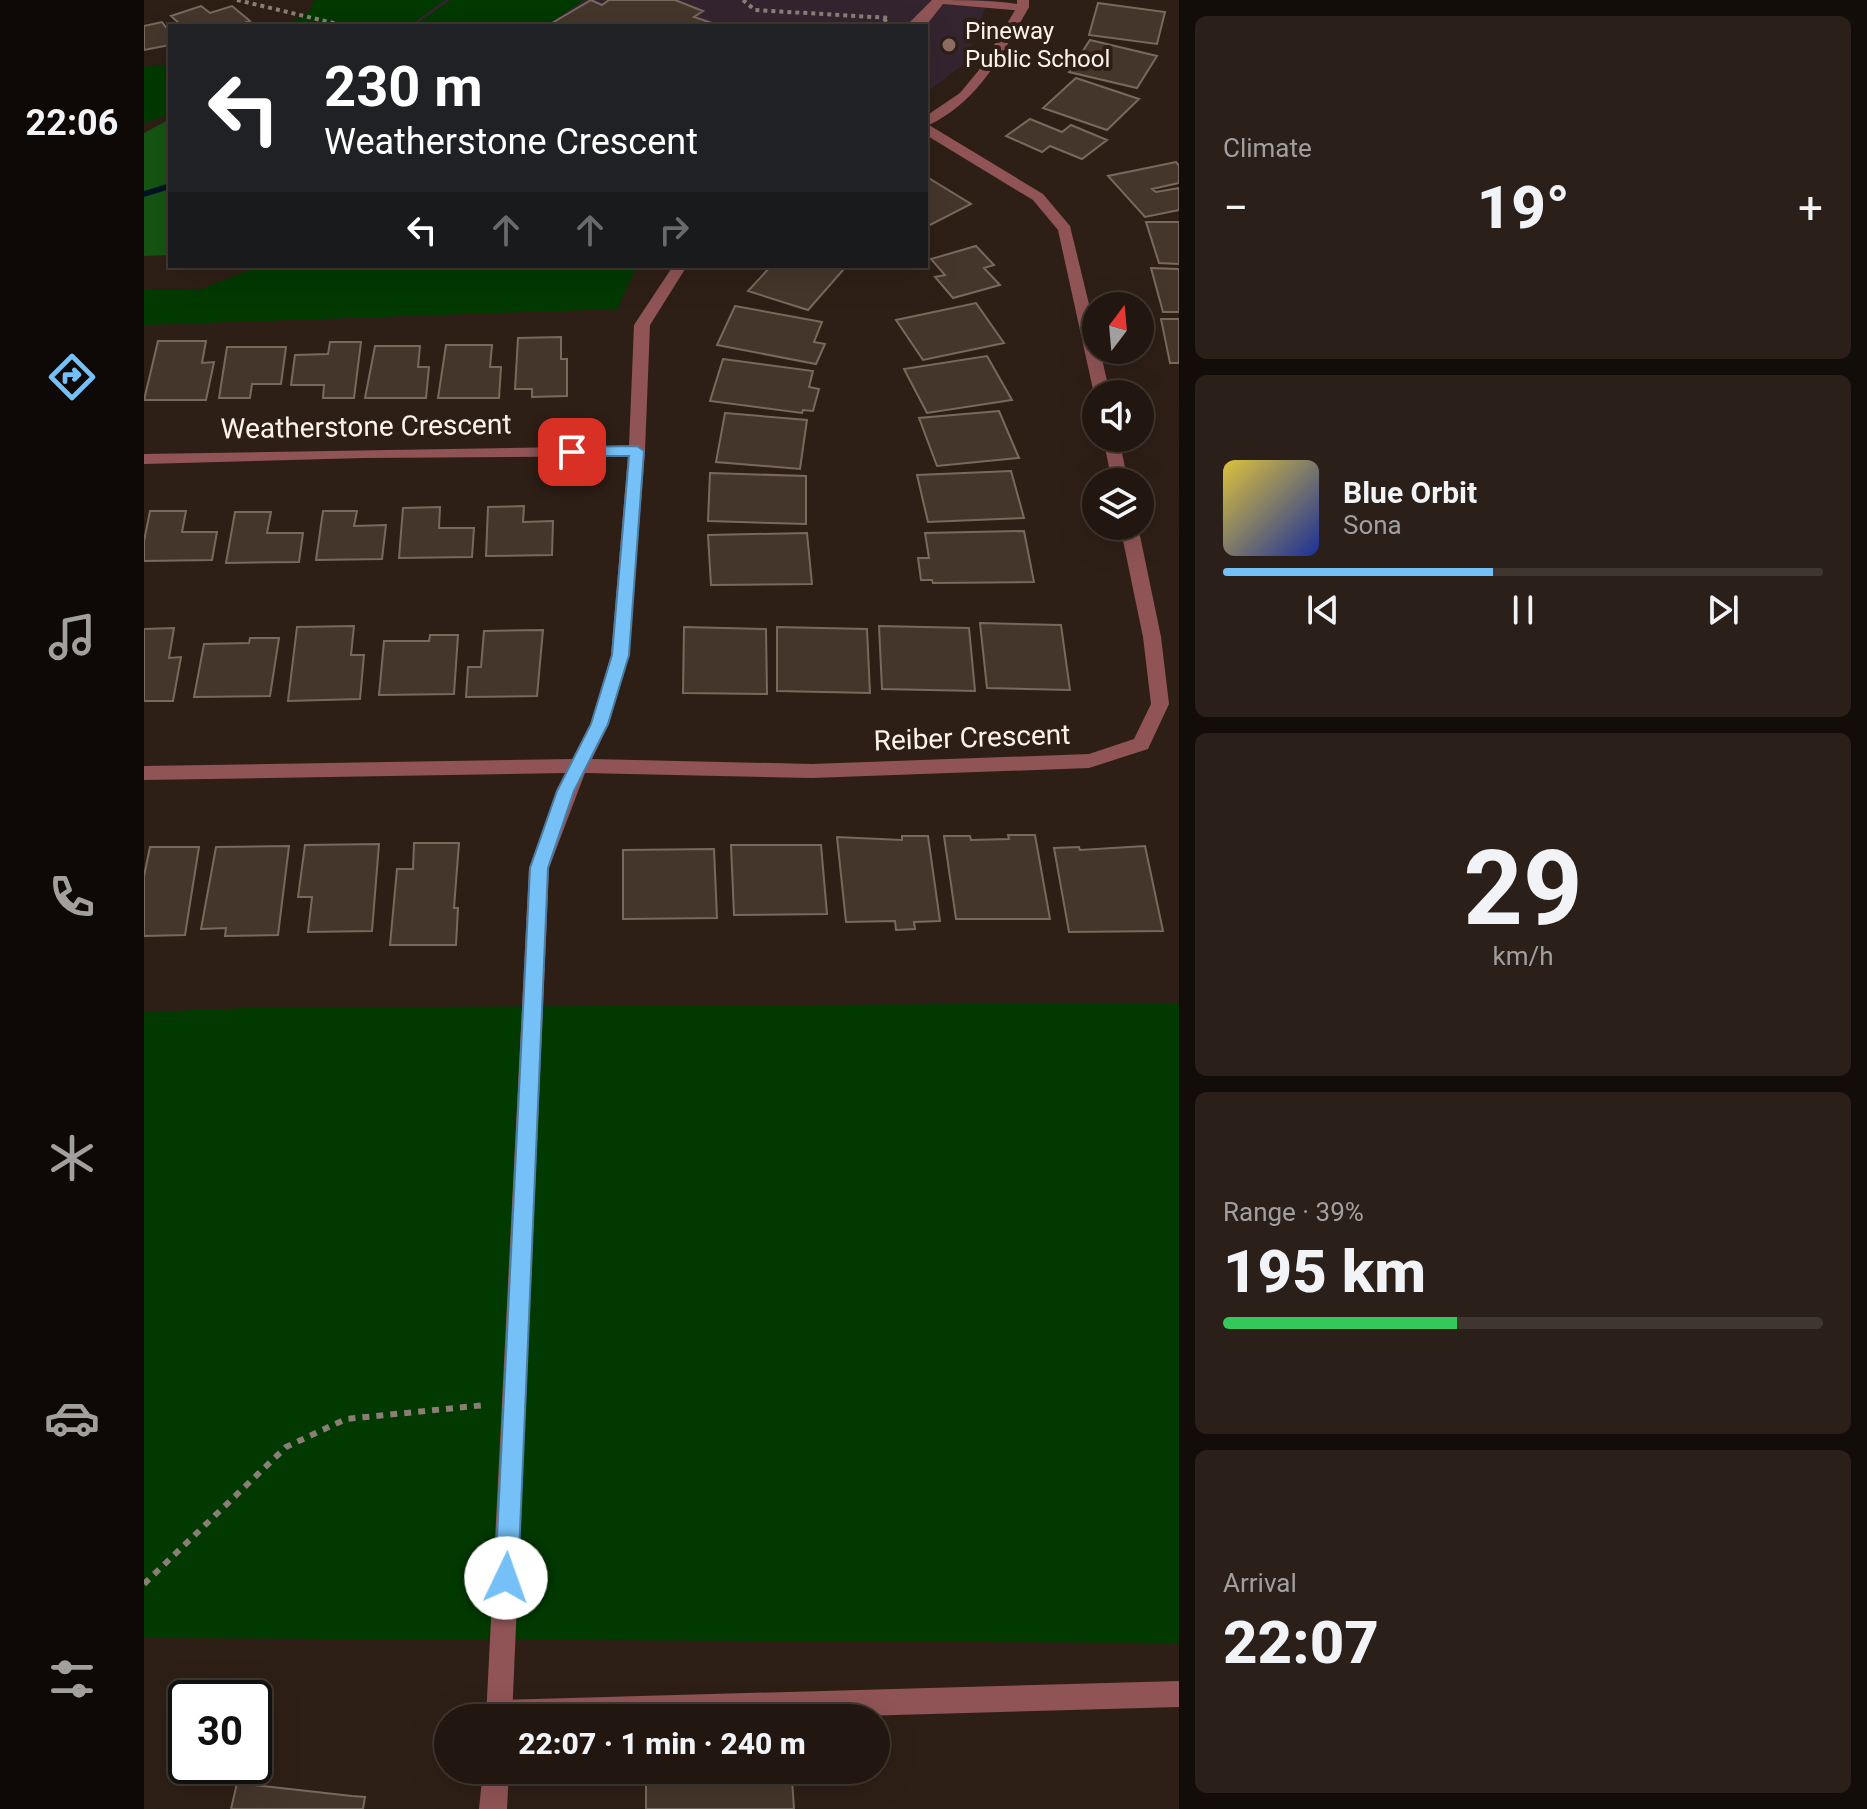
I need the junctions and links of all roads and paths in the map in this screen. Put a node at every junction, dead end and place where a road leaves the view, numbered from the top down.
1 (237, 0) edge
2 (743, 0) edge
3 (941, 0) edge
4 (1023, 4) edge
5 (888, 18) junction
6 (918, 23) edge
7 (335, 24) edge
8 (880, 24) edge
9 (928, 121) edge
10 (928, 130) edge
11 (679, 268) edge
12 (1099, 380) edge
13 (637, 451) junction
14 (144, 459) edge
15 (1132, 540) edge
16 (578, 767) junction
17 (144, 773) edge
18 (462, 1406) dead end
19 (144, 1584) edge
20 (1179, 1694) edge
21 (500, 1704) edge
22 (855, 1704) edge
23 (495, 1784) edge
24 (493, 1809) edge

1 - 7 path
2 - 5 path
3 - 4 street
3 - 6 street
4 - 9 street
5 - 6 path
5 - 8 path
10 - 12 street
11 - 13 street
13 - 14 street, Weatherstone Crescent
13 - 16 street
15 - 16 street, Reiber Crescent
16 - 17 street
16 - 21 street
18 - 19 path
20 - 22 street
23 - 24 street

